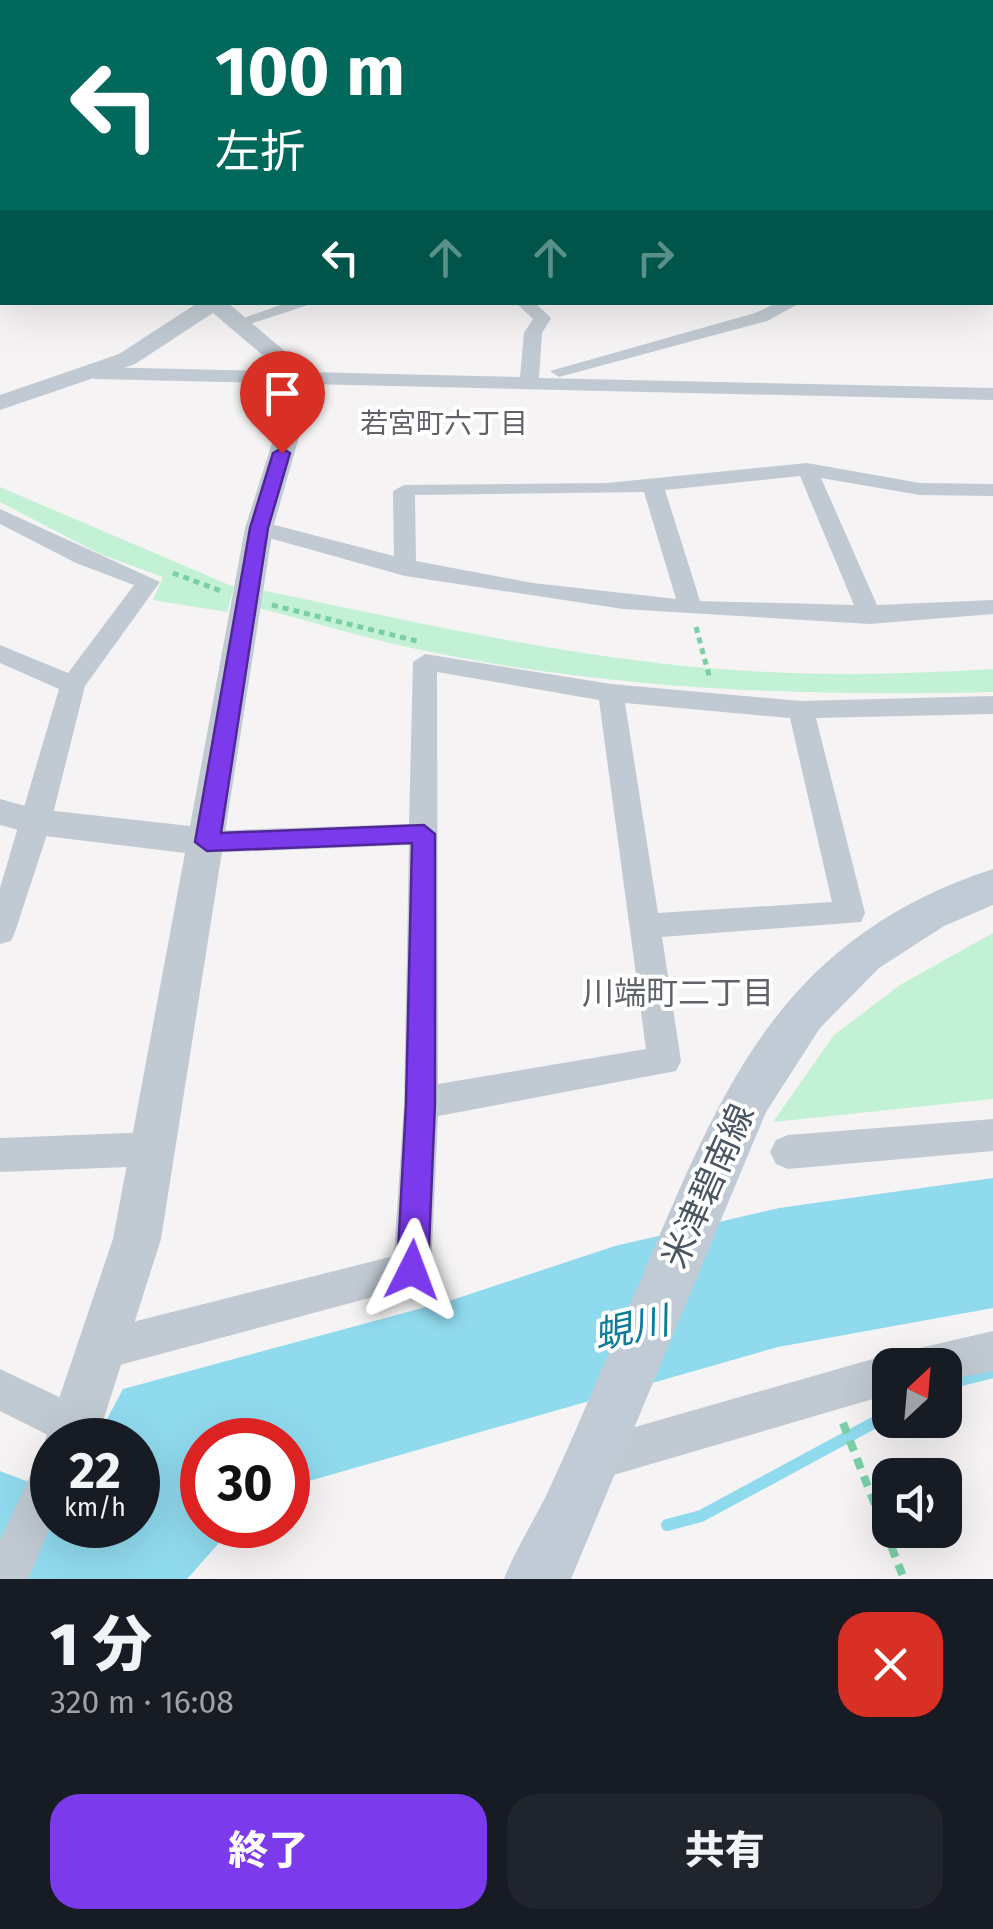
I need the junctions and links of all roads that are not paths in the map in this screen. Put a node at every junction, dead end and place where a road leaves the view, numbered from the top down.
1 (272, 305) edge
2 (527, 305) edge
3 (788, 305) edge
4 (223, 309) edge
5 (95, 373) junction
6 (304, 378) junction
7 (534, 380) junction
8 (993, 394) edge
9 (0, 403) edge
10 (806, 469) junction
11 (653, 486) junction
12 (993, 490) edge
13 (0, 515) edge
14 (259, 528) junction
15 (405, 569) junction
16 (993, 606) edge
17 (691, 609) junction
18 (870, 616) junction
19 (0, 653) edge
20 (73, 684) junction
21 (611, 692) junction
22 (993, 704) edge
23 (801, 710) junction
24 (0, 812) edge
25 (37, 822) junction
26 (424, 834) junction
27 (207, 842) junction
28 (993, 886) edge
29 (644, 926) junction
30 (0, 932) edge
31 (420, 1104) junction
32 (993, 1135) edge
33 (153, 1148) junction
34 (788, 1152) dead end
35 (0, 1156) edge
36 (101, 1350) junction
37 (993, 1351) edge
38 (962, 1357) edge
39 (872, 1379) edge
40 (0, 1388) edge
41 (48, 1418) edge
42 (79, 1418) edge
43 (596, 1448) junction
44 (30, 1524) edge
45 (5, 1579) edge
46 (536, 1579) edge

1 - 4 street
2 - 7 street
3 - 7 street
4 - 5 street
4 - 6 street
5 - 6 street
5 - 9 street
6 - 7 street
6 - 14 street
7 - 8 street
10 - 11 street
10 - 12 street
10 - 18 street
11 - 15 street
11 - 17 street
13 - 20 street
14 - 15 street
14 - 27 street
15 - 17 street
16 - 18 street
17 - 18 street
19 - 20 street
20 - 25 street
21 - 23 street
21 - 26 street
21 - 29 street
22 - 23 street
23 - 29 street
24 - 25 street
25 - 27 street
25 - 30 street
26 - 27 street
26 - 31 street
27 - 33 street
28 - 43 main road, 米津碧南線
29 - 31 street
31 - 36 street
32 - 34 street
33 - 35 street
33 - 36 street
36 - 42 street
37 - 38 street
39 - 43 street
40 - 41 street
43 - 46 main road, 米津碧南線
44 - 45 street

